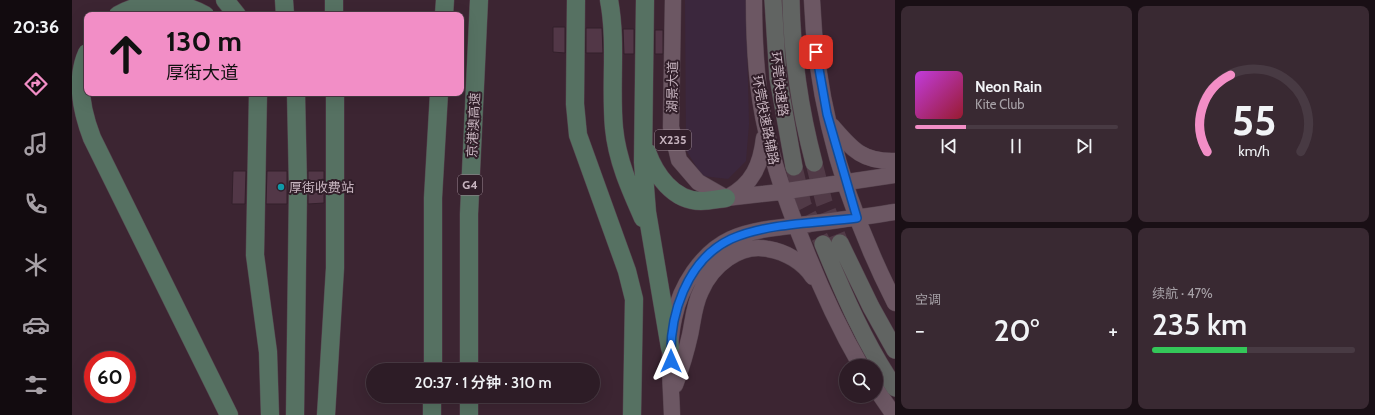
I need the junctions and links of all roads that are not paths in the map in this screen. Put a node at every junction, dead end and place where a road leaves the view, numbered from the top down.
1 (225, 0) edge
2 (284, 0) edge
3 (334, 0) edge
4 (445, 0) edge
5 (479, 0) edge
6 (576, 0) edge
7 (609, 0) edge
8 (645, 0) edge
9 (673, 0) edge
10 (754, 0) edge
11 (773, 0) edge
12 (791, 0) edge
13 (812, 0) edge
14 (124, 12) edge
15 (199, 12) edge
16 (235, 12) edge
17 (285, 12) edge
18 (334, 12) edge
19 (444, 12) edge
20 (84, 67) edge
21 (258, 96) edge
22 (296, 96) edge
23 (335, 96) edge
24 (439, 96) edge
25 (829, 123) junction
26 (765, 129) junction
27 (643, 143) junction
28 (895, 161) edge
29 (814, 163) tunnel mouth
30 (794, 167) tunnel mouth
31 (895, 175) edge
32 (845, 183) junction
33 (783, 192) junction
34 (726, 198) junction
35 (895, 212) edge
36 (857, 218) junction
37 (796, 225) junction
38 (650, 233) junction
39 (840, 243) tunnel mouth
40 (823, 244) tunnel mouth
41 (822, 290) junction
42 (895, 303) edge
43 (670, 348) junction
44 (895, 350) edge
45 (857, 359) edge
46 (433, 363) edge
47 (469, 363) edge
48 (895, 388) edge
49 (672, 394) junction
50 (883, 400) edge
51 (432, 403) edge
52 (469, 403) edge
53 (631, 406) edge
54 (229, 415) edge
55 (270, 415) edge
56 (295, 415) edge
57 (326, 415) edge
58 (432, 415) edge
59 (469, 415) edge
60 (672, 415) edge
61 (894, 415) edge

1 - 16 highway
2 - 17 highway
3 - 18 highway
4 - 19 highway
5 - 47 highway, 京港澳高速 / G4
6 - 53 highway
7 - 38 highway
8 - 27 highway
9 - 34 main road, 湖景大道 / X235
10 - 26 main road, 环莞快速路辅路
11 - 30 highway, 环莞快速路
12 - 29 highway, 环莞快速路
13 - 25 main road
14 - 15 highway
20 - 54 highway
21 - 55 highway
22 - 56 highway
23 - 57 highway
24 - 46 highway
25 - 28 main road
25 - 32 main road
26 - 33 main road, 环莞快速路辅路
26 - 34 main road
27 - 34 highway
27 - 38 highway
31 - 32 main road
32 - 33 main road
32 - 36 main road
33 - 34 main road
33 - 37 main road, 环莞快速路辅路
35 - 36 main road
36 - 37 main road
36 - 42 main road
37 - 41 main road, 环莞快速路辅路
37 - 43 main road
38 - 43 highway
39 - 44 highway
40 - 48 highway
41 - 45 main road, 环莞快速路辅路
41 - 49 main road
43 - 49 main road
49 - 60 main road
50 - 61 main road
51 - 58 highway
52 - 59 highway

